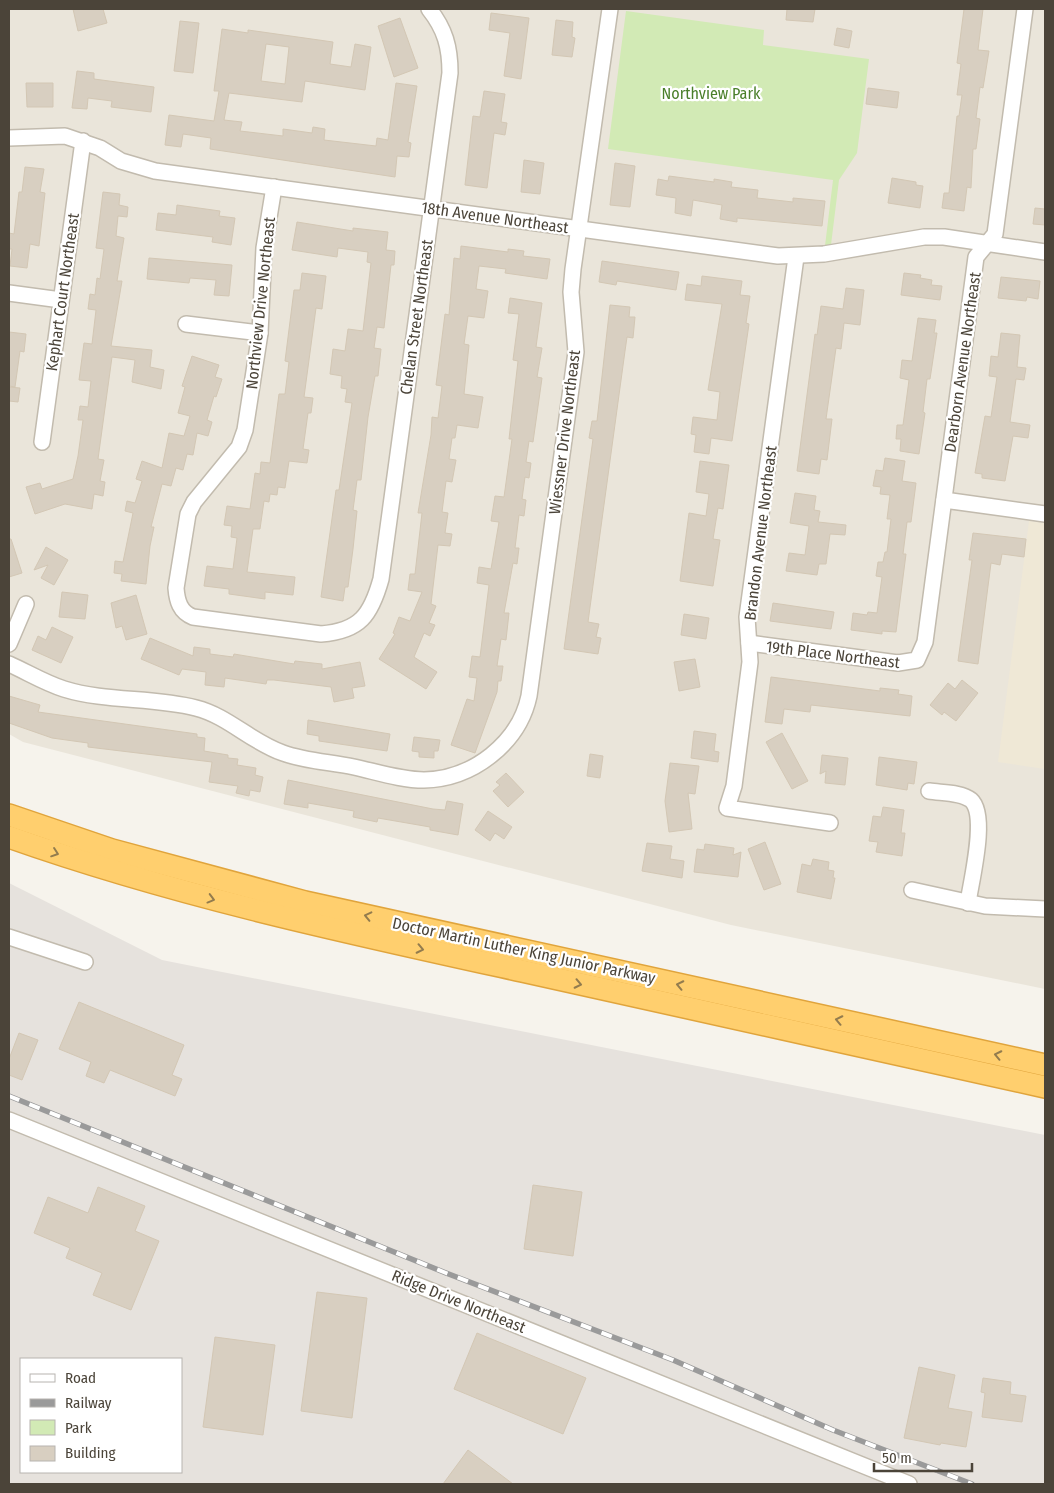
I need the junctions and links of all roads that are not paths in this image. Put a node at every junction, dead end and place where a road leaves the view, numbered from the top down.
1 (429, 9) edge
2 (610, 9) edge
3 (1025, 9) edge
4 (9, 138) edge
5 (83, 141) junction
6 (274, 187) junction
7 (431, 209) junction
8 (579, 228) junction
9 (987, 244) junction
10 (1045, 252) edge
11 (796, 257) junction
12 (9, 294) edge
13 (61, 300) junction
14 (186, 324) dead end
15 (260, 333) junction
16 (42, 442) dead end
17 (944, 500) junction
18 (1045, 514) edge
19 (26, 604) dead end
20 (182, 609) joint
21 (749, 643) junction
22 (9, 644) edge
23 (917, 660) joint
24 (9, 664) edge
25 (929, 791) dead end
26 (9, 815) edge
27 (830, 823) dead end
28 (9, 837) edge
29 (912, 890) dead end
30 (968, 903) junction
31 (1045, 909) edge
32 (9, 937) edge
33 (85, 962) dead end
34 (1045, 1065) edge
35 (1045, 1087) edge
36 (9, 1120) edge
37 (908, 1484) edge

1 - 7 street, Chelan Street Northeast
2 - 8 street, Wiessner Drive Northeast
3 - 9 street, Dearborn Avenue Northeast
4 - 5 street, 18th Avenue Northeast
5 - 6 street, 18th Avenue Northeast
5 - 13 street, Kephart Court Northeast
6 - 7 street, 18th Avenue Northeast
6 - 15 street, Northview Drive Northeast
7 - 8 street, 18th Avenue Northeast
7 - 20 street, Chelan Street Northeast
8 - 11 street, 18th Avenue Northeast
8 - 24 street, Wiessner Drive Northeast
9 - 10 street, 18th Avenue Northeast
9 - 11 street, 18th Avenue Northeast
9 - 17 street, Dearborn Avenue Northeast
11 - 21 street, Brandon Avenue Northeast
12 - 13 street
13 - 16 street, Kephart Court Northeast
14 - 15 street
15 - 20 street, Northview Drive Northeast
17 - 18 street
17 - 23 street, Dearborn Avenue Northeast
19 - 22 street
21 - 23 street, 19th Place Northeast
21 - 27 street, Brandon Avenue Northeast
25 - 30 street
34 -> 26 highway, Doctor Martin Luther King Junior Parkway
28 -> 35 highway, Doctor Martin Luther King Junior Parkway
29 - 30 street
30 - 31 street
32 - 33 street
36 - 37 street, Ridge Drive Northeast

